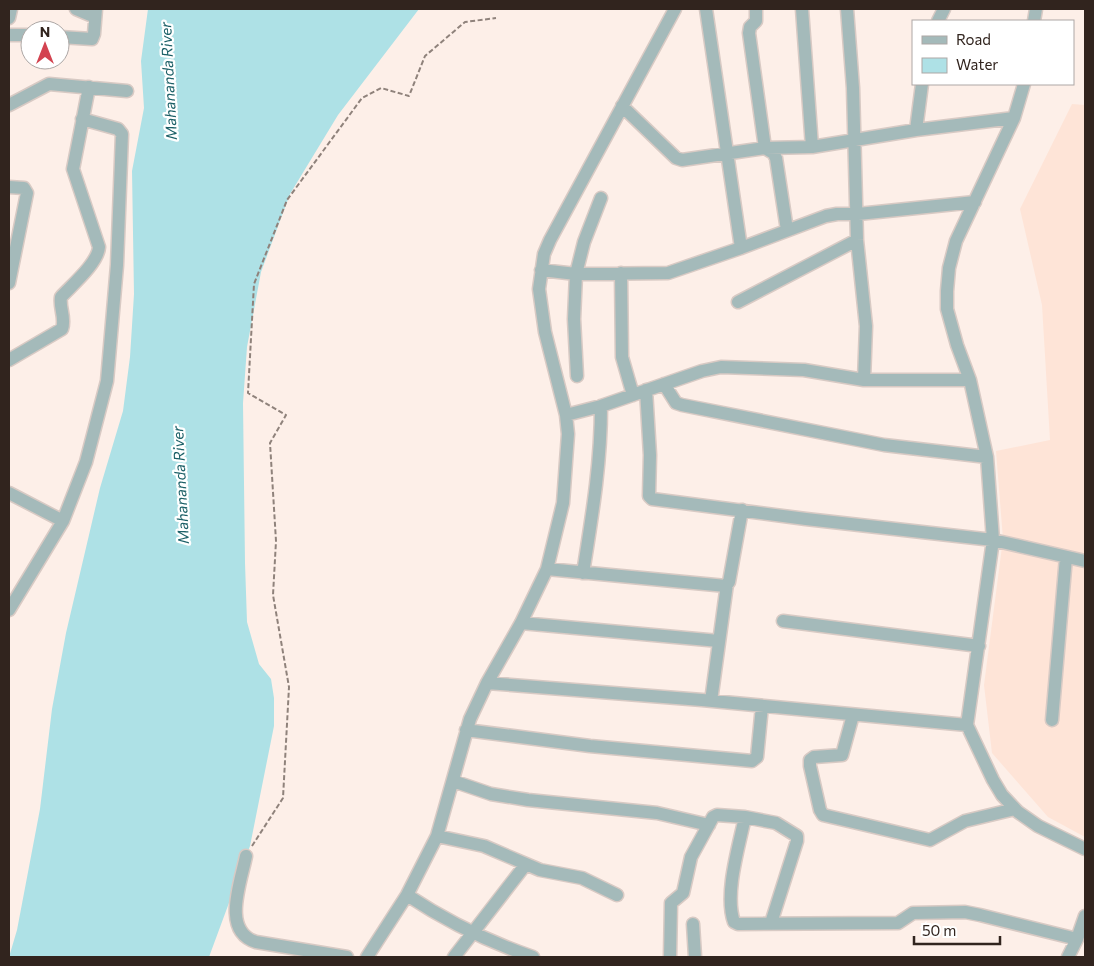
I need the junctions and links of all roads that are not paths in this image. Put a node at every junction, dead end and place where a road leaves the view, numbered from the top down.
1 (11, 9) edge
2 (76, 9) edge
3 (674, 9) edge
4 (706, 9) edge
5 (756, 9) edge
6 (802, 9) edge
7 (847, 9) edge
8 (96, 13) edge
9 (9, 18) edge
10 (70, 38) edge
11 (922, 85) edge
12 (1024, 85) edge
13 (89, 87) junction
14 (127, 91) dead end
15 (9, 105) edge
16 (622, 106) junction
17 (1014, 118) junction
18 (82, 119) junction
19 (916, 130) junction
20 (854, 139) junction
21 (812, 147) junction
22 (765, 148) junction
23 (727, 153) junction
24 (9, 187) edge
25 (601, 198) dead end
26 (974, 202) junction
27 (858, 214) junction
28 (787, 230) junction
29 (857, 240) junction
30 (741, 248) junction
31 (10, 265) edge
32 (541, 270) junction
33 (621, 273) junction
34 (576, 274) junction
35 (9, 283) edge
36 (738, 302) dead end
37 (9, 360) edge
38 (577, 376) dead end
39 (864, 380) junction
40 (970, 380) junction
41 (664, 384) junction
42 (646, 390) junction
43 (633, 395) junction
44 (601, 406) junction
45 (566, 415) junction
46 (987, 457) junction
47 (9, 493) edge
48 (742, 510) junction
49 (62, 521) junction
50 (992, 540) junction
51 (1066, 557) junction
52 (1085, 561) edge
53 (547, 569) junction
54 (583, 573) junction
55 (727, 584) junction
56 (9, 610) edge
57 (783, 621) dead end
58 (521, 623) junction
59 (719, 641) junction
60 (979, 646) junction
61 (487, 683) junction
62 (710, 701) junction
63 (762, 706) junction
64 (853, 715) junction
65 (1052, 720) dead end
66 (967, 725) junction
67 (466, 730) junction
68 (453, 781) junction
69 (1015, 809) junction
70 (744, 817) junction
71 (709, 824) junction
72 (437, 836) junction
73 (1085, 849) edge
74 (246, 856) road end
75 (526, 864) junction
76 (407, 895) junction
77 (616, 895) dead end
78 (771, 923) junction
79 (1084, 923) edge
80 (693, 924) dead end
81 (473, 933) junction
82 (1077, 939) junction
83 (347, 957) edge
84 (367, 957) edge
85 (454, 957) edge
86 (533, 957) edge
87 (670, 957) edge
88 (695, 957) edge
89 (1068, 957) edge

1 - 9 street
2 - 8 street
3 - 16 street
4 - 23 street
5 - 22 street
6 - 21 street
7 - 20 street
8 - 10 street
11 - 19 street
12 - 17 street
13 - 14 street
13 - 15 street
13 - 18 street
16 - 23 street
16 - 32 street
17 - 19 street
17 - 26 street
18 - 37 street
18 - 49 street
19 - 20 street
20 - 21 street
20 - 27 street
21 - 22 street
22 - 23 street
22 - 28 street
23 - 30 street
24 - 31 street
25 - 34 street
26 - 27 street
26 - 40 street
27 - 28 street
27 - 29 street
28 - 30 street
29 - 36 street
29 - 39 street
30 - 33 street
31 - 35 street
32 - 34 street
32 - 45 street
33 - 34 street
33 - 43 street
34 - 38 street
39 - 40 street
39 - 41 street
40 - 46 street
41 - 42 street
41 - 46 street
42 - 43 street
42 - 48 street
43 - 44 street
44 - 45 street
44 - 54 street
45 - 53 street
46 - 50 street
47 - 49 street
48 - 50 street
48 - 55 street
49 - 56 street
50 - 51 street
50 - 60 street
51 - 52 street
51 - 65 street
53 - 54 street
53 - 58 street
54 - 55 street
55 - 59 street
57 - 60 street
58 - 59 street
58 - 61 street
59 - 62 street
60 - 66 street
61 - 62 street
61 - 67 street
62 - 63 street
63 - 64 street
63 - 67 street
64 - 66 street
64 - 69 street
66 - 69 street
67 - 68 street
68 - 71 street
68 - 72 street
69 - 73 street
70 - 71 street
70 - 78 street
70 - 78 street
71 - 87 street
72 - 75 street
72 - 76 street
74 - 83 street
75 - 77 street
75 - 81 street
76 - 81 street
76 - 84 street
78 - 82 street
79 - 82 street
80 - 88 street
81 - 85 street
81 - 86 street
82 - 89 street

